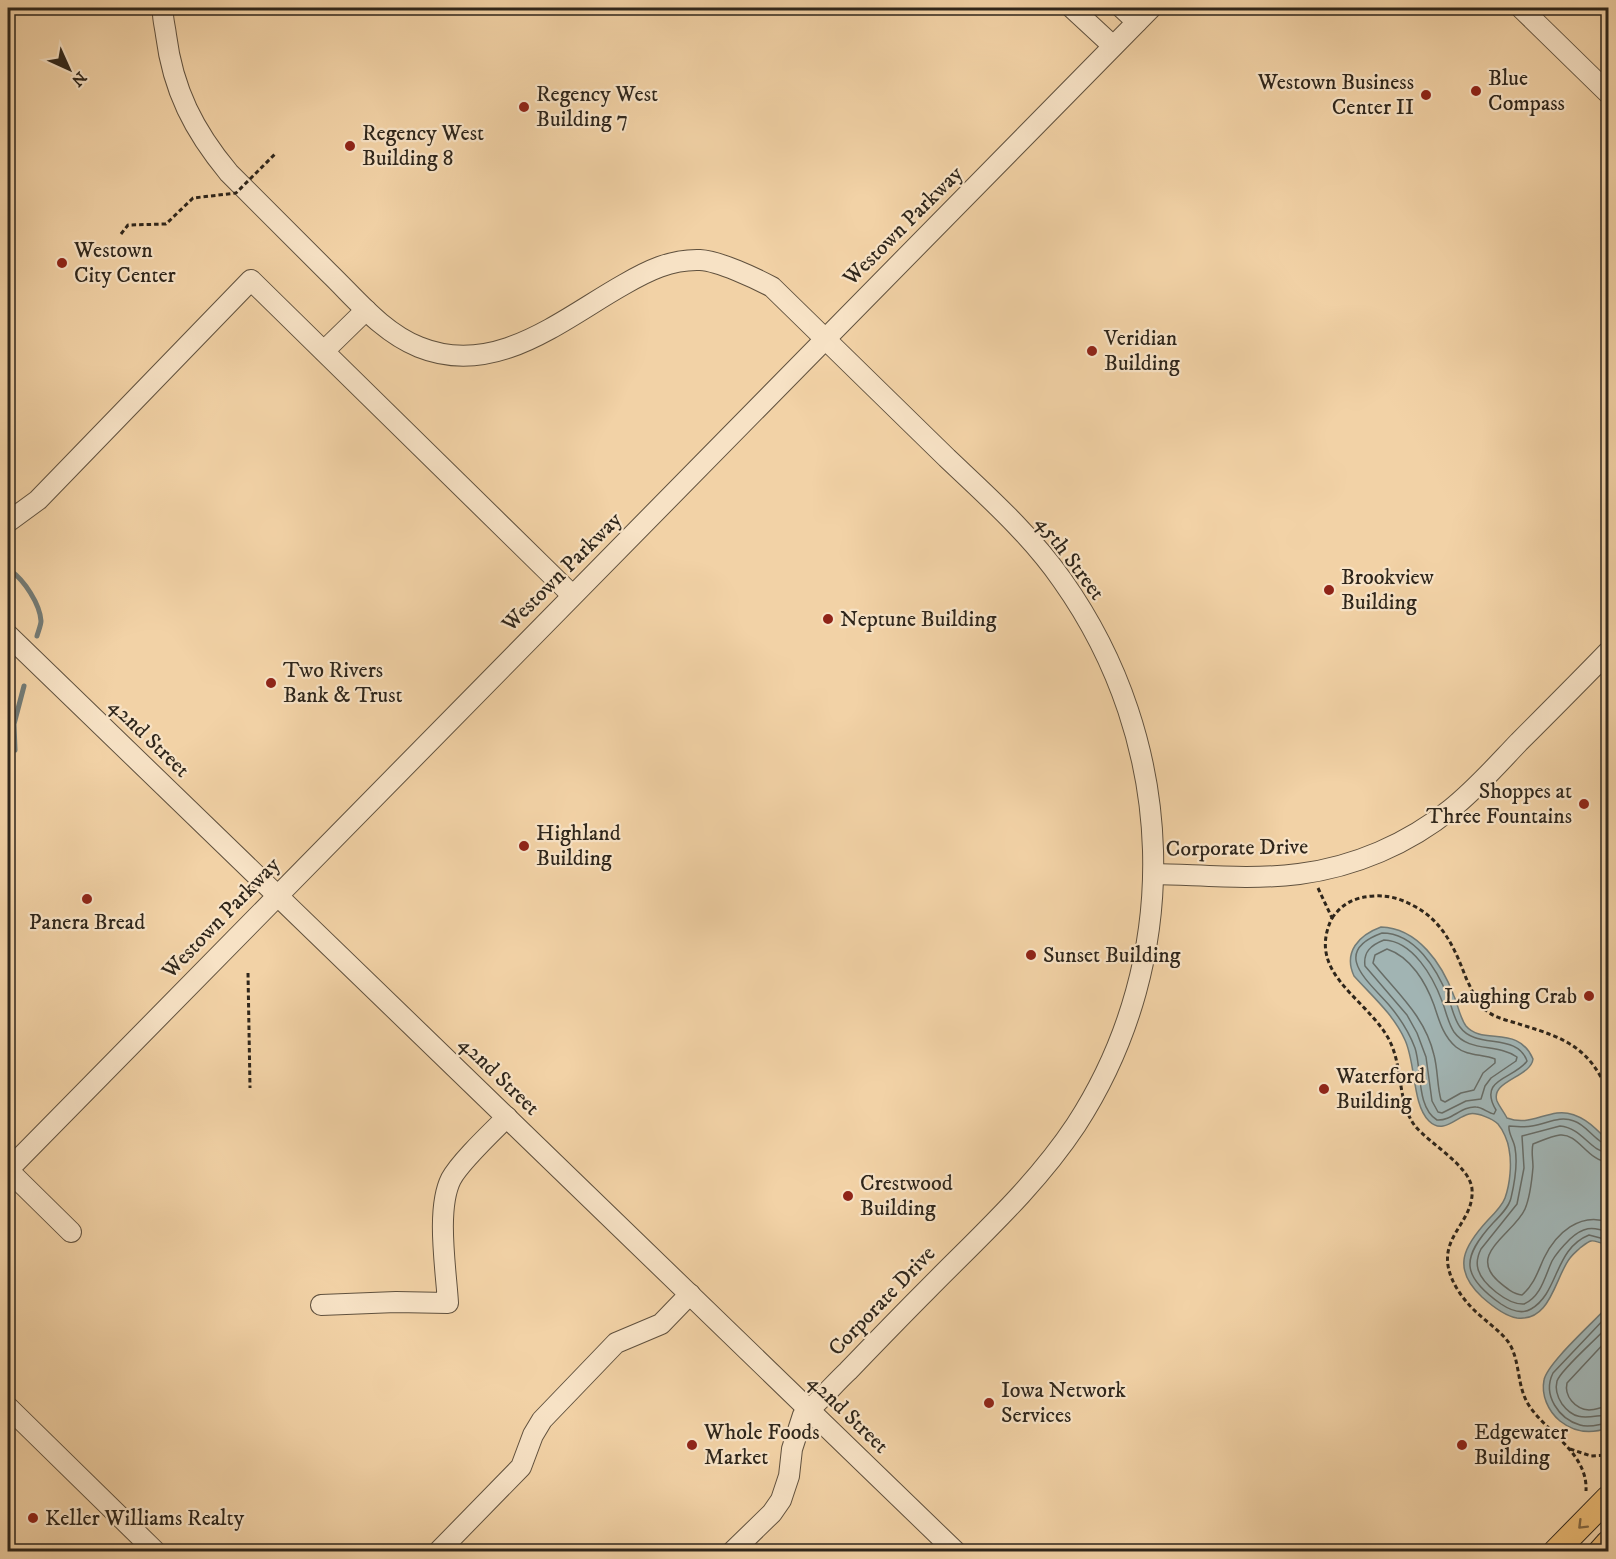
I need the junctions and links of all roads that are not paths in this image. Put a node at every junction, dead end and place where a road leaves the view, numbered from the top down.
1 (163, 8) edge
2 (1072, 8) edge
3 (1122, 8) edge
4 (1151, 8) edge
5 (1521, 8) edge
6 (1137, 22) junction
7 (1113, 46) junction
8 (1608, 93) edge
9 (366, 310) junction
10 (826, 339) junction
11 (324, 351) junction
12 (8, 522) edge
13 (572, 595) junction
14 (8, 635) edge
15 (1608, 652) edge
16 (1154, 873) junction
17 (277, 894) junction
18 (507, 1117) junction
19 (8, 1170) edge
20 (71, 1232) dead end
21 (690, 1294) junction
22 (321, 1305) dead end
23 (8, 1407) edge
24 (810, 1410) junction
25 (1597, 1496) edge
26 (1608, 1543) edge
27 (156, 1551) edge
28 (438, 1551) edge
29 (732, 1551) edge
30 (956, 1551) edge
31 (1555, 1551) edge
32 (1600, 1551) edge

1 - 9 street, 45th Street
2 - 7 street
3 - 6 street
4 - 6 street, Westown Parkway
5 - 8 street
6 - 7 street, Westown Parkway
7 - 10 street, Westown Parkway
9 - 10 street, 45th Street
9 - 11 street
10 - 13 street, Westown Parkway
10 - 16 street, 45th Street
11 - 12 street
11 - 13 street
13 - 17 street, Westown Parkway
14 - 17 street, 42nd Street
15 - 16 street, Corporate Drive
16 - 24 street, Corporate Drive
17 - 18 street, 42nd Street
17 - 19 street, Westown Parkway
18 - 21 street, 42nd Street
18 - 22 street
19 - 20 street
21 - 24 street, 42nd Street
21 - 28 street
23 - 27 street
24 - 29 street, Corporate Drive
24 - 30 street, 42nd Street
25 -> 31 main road
26 - 32 main road

